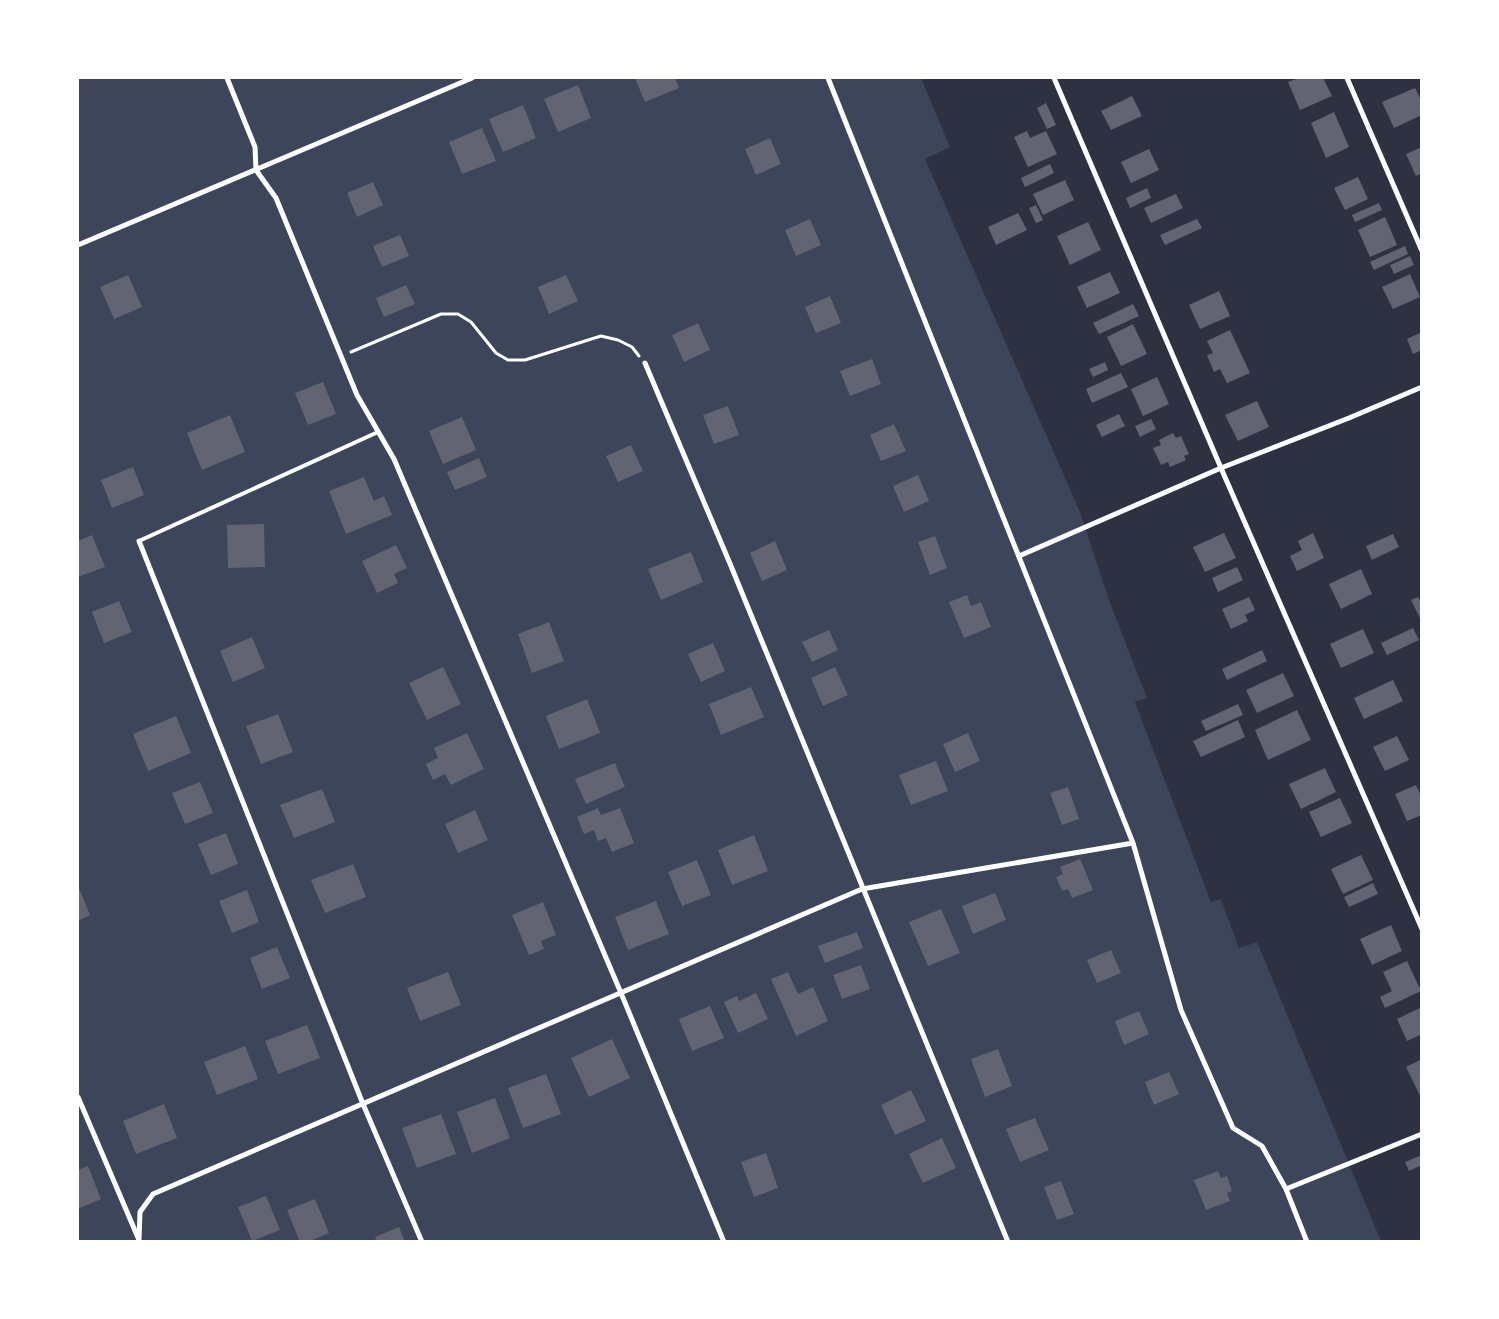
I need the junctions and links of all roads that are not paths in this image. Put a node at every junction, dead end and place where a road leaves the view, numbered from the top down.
1 (227, 78) edge
2 (472, 78) edge
3 (828, 78) edge
4 (1054, 78) edge
5 (1347, 78) edge
6 (256, 170) junction
7 (78, 245) edge
8 (1422, 251) edge
9 (645, 363) road end
10 (1422, 387) edge
11 (378, 432) junction
12 (1221, 468) junction
13 (139, 541) joint
14 (1019, 556) junction
15 (1132, 843) junction
16 (862, 889) junction
17 (1422, 929) edge
18 (621, 993) junction
19 (78, 1097) edge
20 (362, 1104) junction
21 (1422, 1134) edge
22 (1286, 1189) junction
23 (139, 1241) edge
24 (422, 1242) edge
25 (724, 1242) edge
26 (1008, 1242) edge
27 (1307, 1242) edge

1 - 6 street
2 - 6 street
3 - 14 street
4 - 12 street
5 - 8 street
6 - 7 street
6 - 11 street
9 - 16 street
10 - 12 street
11 - 13 lane
11 - 18 street
12 - 14 street
12 - 17 street
13 - 20 street
14 - 15 street
15 - 16 street
15 - 22 street
16 - 18 street
16 - 26 street
18 - 20 street
18 - 25 street
19 - 23 street
20 - 23 street
20 - 24 street
21 - 22 street
22 - 27 street

